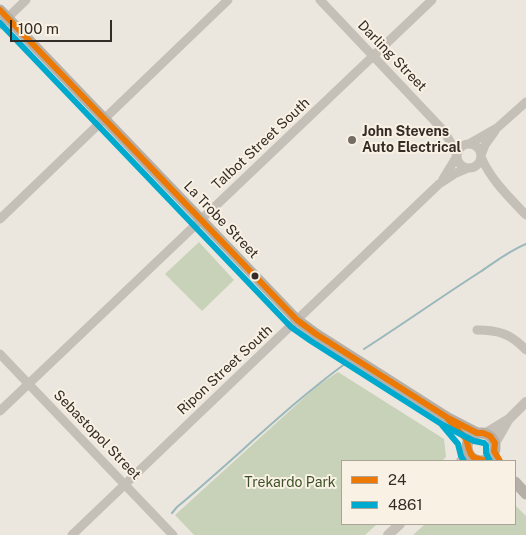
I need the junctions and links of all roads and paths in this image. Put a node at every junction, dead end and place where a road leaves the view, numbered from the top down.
1 (26, 0) edge
2 (228, 0) edge
3 (320, 0) edge
4 (432, 0) edge
5 (3, 18) edge
6 (373, 56) junction
7 (526, 102) edge
8 (104, 119) junction
9 (497, 128) junction
10 (444, 131) junction
11 (469, 144) junction
12 (457, 156) junction
13 (481, 156) junction
14 (469, 168) junction
15 (440, 184) junction
16 (496, 184) junction
17 (526, 215) edge
18 (0, 219) edge
19 (200, 220) junction
20 (297, 320) junction
21 (477, 330) dead end
22 (526, 350) edge
23 (0, 354) edge
24 (29, 384) junction
25 (526, 402) edge
26 (0, 412) edge
27 (448, 418) junction
28 (509, 418) junction
29 (481, 433) junction
30 (468, 447) junction
31 (496, 452) edge
32 (461, 460) edge
33 (479, 460) edge
34 (483, 460) edge
35 (516, 483) edge
36 (125, 484) junction
37 (526, 494) edge
38 (399, 525) edge
39 (72, 535) edge
40 (173, 535) edge
41 (388, 535) edge

1 - 5 street
2 - 8 street
3 - 6 street, Darling Street
4 - 6 street, Talbot Street South
5 - 8 main road, La Trobe Street
6 - 10 street, Darling Street
6 - 19 street, Talbot Street South
7 - 9 street
8 - 18 street
8 - 19 main road, La Trobe Street
9 - 11 street
9 - 13 street
10 - 11 street, Darling Street
10 - 12 street, Darling Street
11 - 12 street
11 - 13 street
12 - 14 street
12 - 15 street, Ripon Street South
13 - 14 street
13 - 16 street
14 - 15 street, Ripon Street South
14 - 16 street
15 - 20 street, Ripon Street South
16 - 17 street
19 - 20 main road, La Trobe Street
19 - 24 street, Talbot Street South
20 - 27 main road, La Trobe Street
20 - 36 street, Ripon Street South
21 - 22 street
23 - 24 street, Sebastopol Street
24 - 26 street, Talbot Street South
24 - 36 street, Sebastopol Street
25 - 28 street
27 - 29 main road, La Trobe Street
27 - 30 main road, La Trobe Street
28 - 29 street
28 - 31 street
29 - 30 main road
29 - 31 main road
30 - 32 street
30 - 33 main road
31 - 34 main road
35 - 37 main road
36 - 39 street, Ripon Street South
36 - 40 street, Sebastopol Street
38 - 41 street

